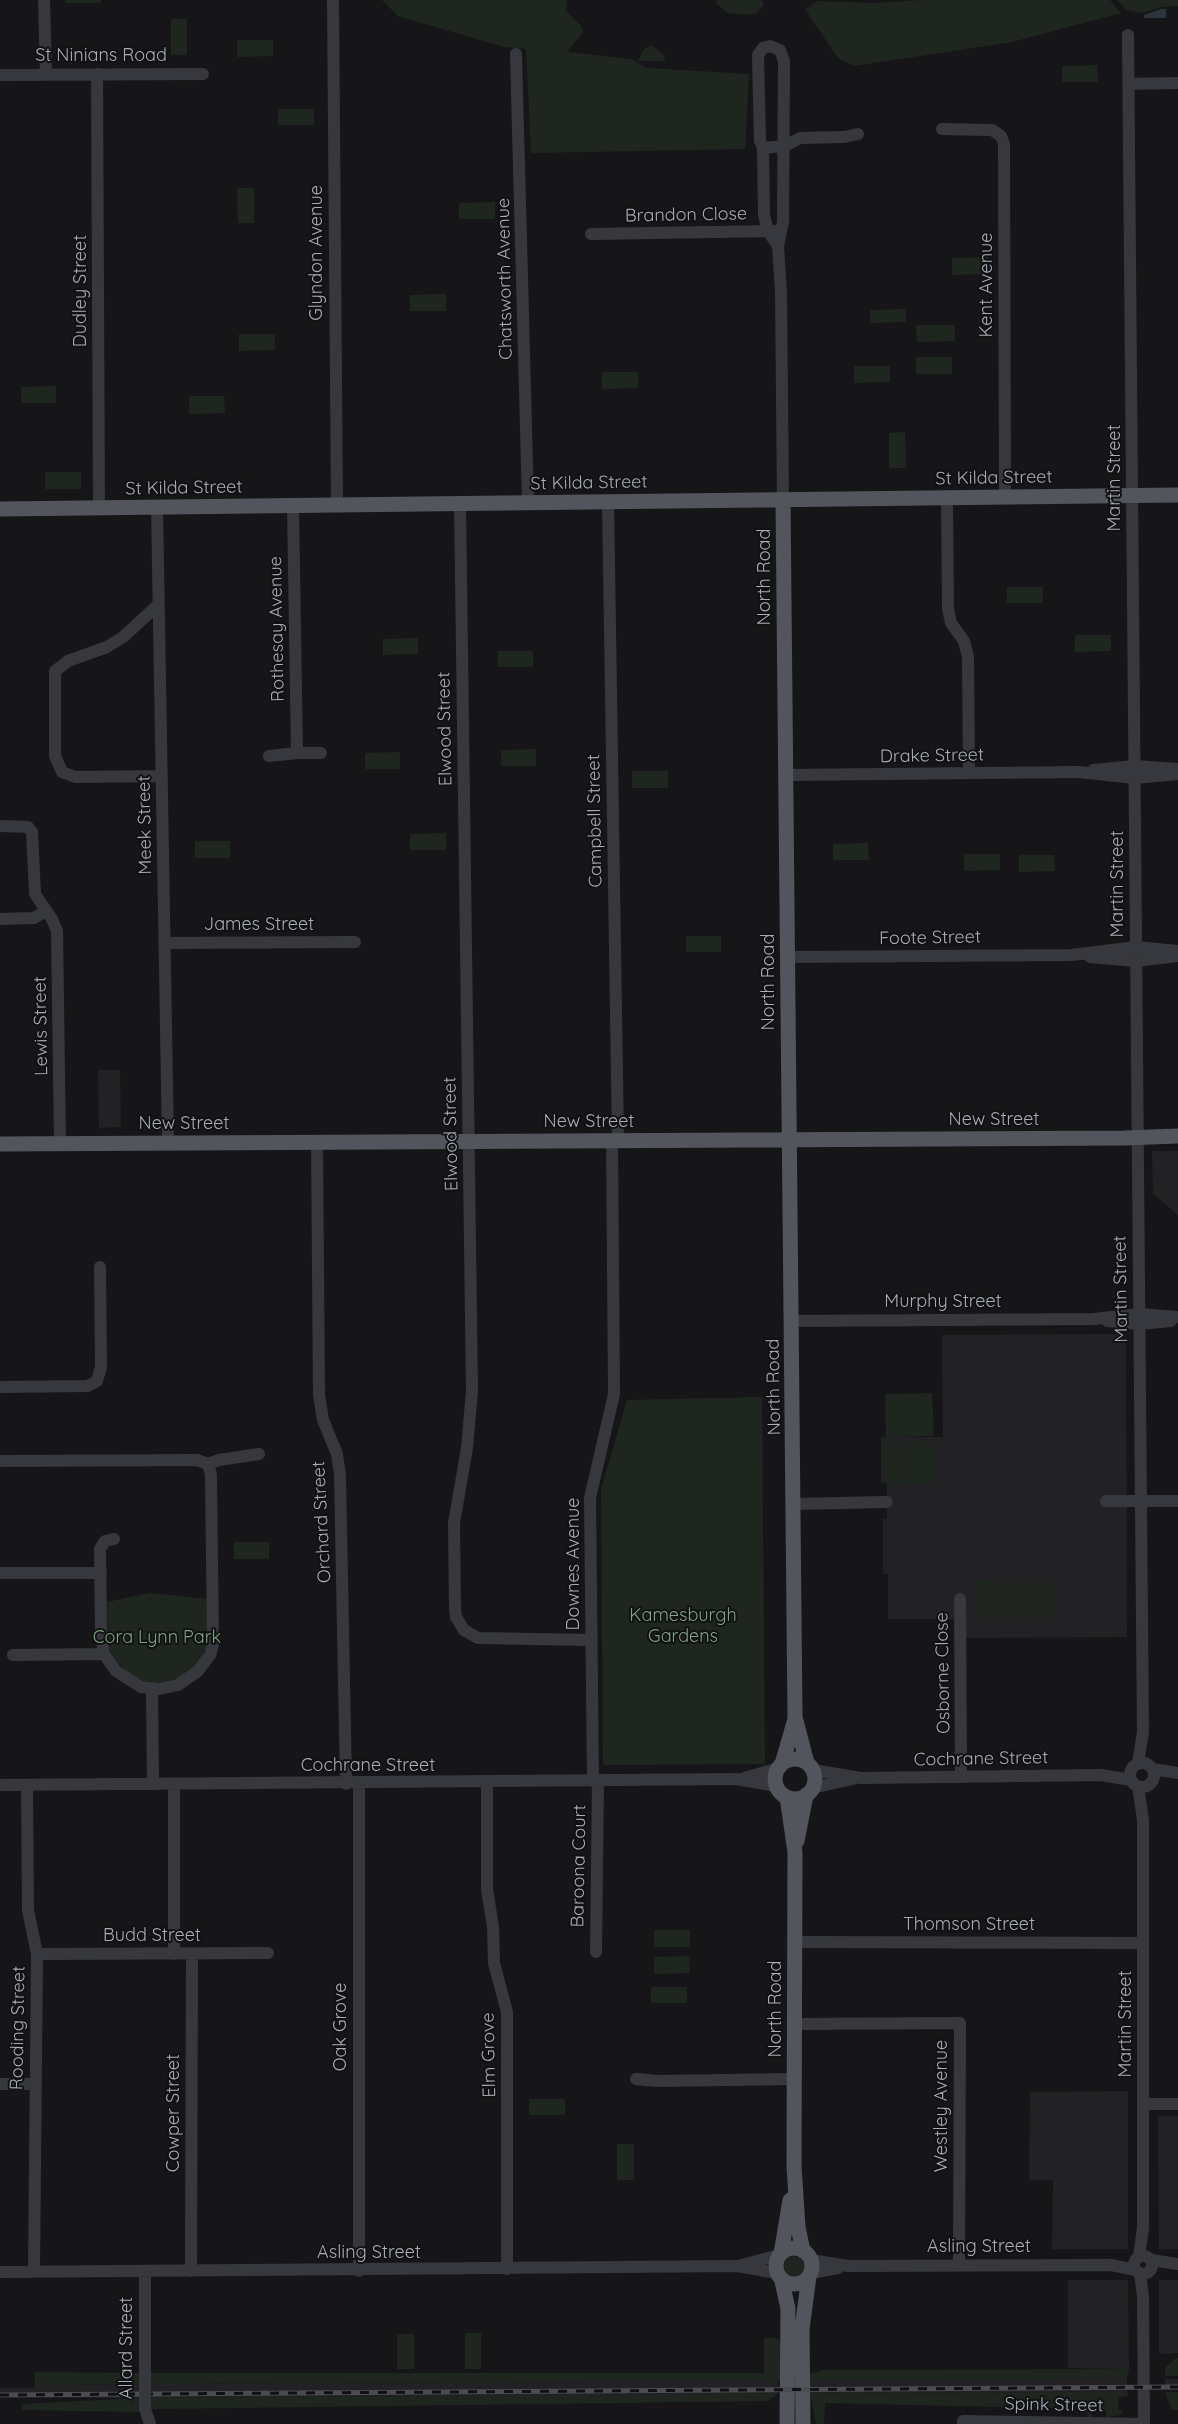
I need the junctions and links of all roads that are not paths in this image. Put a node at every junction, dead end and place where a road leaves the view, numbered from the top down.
1 (44, 0) edge
2 (333, 0) edge
3 (1128, 35) dead end
4 (516, 54) dead end
5 (46, 74) junction
6 (98, 74) junction
7 (203, 74) dead end
8 (0, 75) edge
9 (1178, 83) edge
10 (1128, 84) junction
11 (942, 129) dead end
12 (858, 134) dead end
13 (786, 146) junction
14 (763, 148) junction
15 (768, 231) junction
16 (782, 231) junction
17 (592, 234) dead end
18 (778, 246) junction
19 (1178, 495) edge
20 (1006, 496) junction
21 (1133, 496) junction
22 (947, 497) junction
23 (783, 500) junction
24 (608, 502) junction
25 (528, 503) junction
26 (460, 504) junction
27 (337, 505) junction
28 (293, 506) junction
29 (157, 507) junction
30 (99, 508) junction
31 (0, 509) edge
32 (158, 606) junction
33 (296, 753) junction
34 (321, 754) dead end
35 (269, 756) dead end
36 (1178, 769) edge
37 (1135, 772) junction
38 (969, 773) junction
39 (1178, 774) edge
40 (786, 775) junction
41 (162, 776) junction
42 (0, 826) edge
43 (46, 911) junction
44 (0, 919) edge
45 (355, 942) dead end
46 (164, 943) junction
47 (1136, 947) junction
48 (1178, 951) edge
49 (1072, 955) junction
50 (1178, 956) edge
51 (788, 957) junction
52 (1136, 961) junction
53 (1178, 1136) edge
54 (1137, 1137) junction
55 (790, 1139) junction
56 (615, 1140) junction
57 (468, 1141) junction
58 (168, 1142) junction
59 (317, 1142) junction
60 (60, 1143) junction
61 (0, 1144) edge
62 (100, 1267) dead end
63 (1178, 1318) edge
64 (1139, 1319) junction
65 (792, 1321) junction
66 (0, 1387) edge
67 (259, 1454) dead end
68 (0, 1461) edge
69 (208, 1464) junction
70 (1106, 1501) dead end
71 (1140, 1501) junction
72 (1178, 1501) edge
73 (887, 1502) dead end
74 (793, 1504) junction
75 (114, 1538) dead end
76 (101, 1573) junction
77 (0, 1574) edge
78 (960, 1599) dead end
79 (592, 1640) junction
80 (104, 1654) junction
81 (14, 1655) dead end
82 (156, 1689) junction
83 (795, 1718) junction
84 (780, 1766) junction
85 (810, 1766) junction
86 (1143, 1775) junction
87 (1178, 1775) edge
88 (962, 1777) junction
89 (861, 1778) junction
90 (736, 1779) junction
91 (595, 1781) junction
92 (487, 1783) junction
93 (157, 1784) junction
94 (174, 1784) junction
95 (352, 1784) junction
96 (0, 1785) edge
97 (28, 1785) junction
98 (782, 1791) junction
99 (809, 1792) junction
100 (795, 1852) junction
101 (795, 1942) junction
102 (1144, 1942) junction
103 (596, 1952) dead end
104 (268, 1953) dead end
105 (37, 1954) junction
106 (174, 1954) junction
107 (192, 1954) junction
108 (795, 2024) junction
109 (636, 2079) dead end
110 (794, 2080) junction
111 (0, 2084) edge
112 (35, 2084) junction
113 (1144, 2104) junction
114 (1178, 2104) edge
115 (794, 2166) junction
116 (780, 2254) junction
117 (808, 2265) junction
118 (959, 2265) junction
119 (1144, 2265) junction
120 (1178, 2265) edge
121 (738, 2266) junction
122 (507, 2270) junction
123 (192, 2271) junction
124 (359, 2271) junction
125 (0, 2272) edge
126 (34, 2272) junction
127 (145, 2272) junction
128 (780, 2277) junction
129 (963, 2422) edge
130 (150, 2424) edge
131 (787, 2424) edge
132 (803, 2424) edge
133 (1144, 2424) edge

1 - 5 street
2 - 27 street, Glyndon Avenue
3 - 10 street, Martin Street
4 - 25 street, Chatsworth Avenue
5 - 6 street, St Ninians Road
5 - 8 street, St Ninians Road
6 - 7 street, St Ninians Road
6 - 30 street, Dudley Street
9 - 10 street
10 - 21 street, Martin Street
11 - 20 street, Kent Avenue
12 - 13 street
13 - 14 street
13 - 14 street, North Road
13 - 16 street, North Road
14 - 15 street, North Road
15 - 16 street, Brandon Close
15 - 17 street, Brandon Close
15 - 18 street, North Road
16 - 18 street, North Road
18 - 23 street, North Road
19 - 21 main road, St Kilda Street
20 - 21 main road, St Kilda Street
20 - 22 main road, St Kilda Street
21 - 37 street, Martin Street
22 - 23 main road, St Kilda Street
22 - 38 street
23 - 24 main road, St Kilda Street
23 - 40 main road, North Road
24 - 25 main road, St Kilda Street
24 - 56 street, Campbell Street
25 - 26 main road, St Kilda Street
26 - 27 main road, St Kilda Street
26 - 57 street, Elwood Street
27 - 28 main road, St Kilda Street
28 - 29 main road, St Kilda Street
28 - 33 street, Rothesay Avenue
29 - 30 main road, St Kilda Street
29 - 32 street, Meek Street
30 - 31 main road, St Kilda Street
32 - 41 street, Meek Street
32 - 41 street
33 - 34 street
33 - 35 street
36 - 37 street, Drake Street
37 - 38 street, Drake Street
37 - 39 street, Drake Street
37 - 47 street, Martin Street
38 - 40 street, Drake Street
40 - 51 main road, North Road
41 - 46 street, Meek Street
42 - 43 street, Lewis Street
43 - 44 street
43 - 60 street, Lewis Street
45 - 46 street, James Street
46 - 58 street, Meek Street
47 - 48 street, Foote Street
47 - 49 street, Foote Street
47 - 52 street, Martin Street
49 - 51 street, Foote Street
49 - 52 street, Foote Street
50 - 52 street, Foote Street
51 - 55 main road, North Road
52 - 54 street, Martin Street
53 - 54 main road, New Street
54 - 55 main road, New Street
54 - 64 street, Martin Street
55 - 56 main road, New Street
55 - 65 main road, North Road
56 - 57 main road, New Street
56 - 79 street, Downes Avenue
57 - 59 main road, New Street
57 - 79 street, Elwood Street
58 - 59 main road, New Street
58 - 60 main road, New Street
59 - 95 street, Orchard Street
60 - 61 main road, New Street
62 - 66 street
63 - 64 street, Murphy Street
64 - 65 street, Murphy Street
64 - 71 street, Martin Street
65 - 74 main road, North Road
67 - 69 street
68 - 69 street
69 - 82 street
70 - 71 street
71 - 72 street
71 - 86 street, Martin Street
73 - 74 street
74 - 83 main road, North Road
75 - 76 street
76 - 77 street
76 - 80 street
78 - 88 street, Osborne Close
79 - 91 street, Downes Avenue
80 - 81 street
80 - 82 street
82 - 93 street
83 - 84 main road, North Road
83 - 85 main road, North Road
84 - 85 main road
84 - 90 street, Cochrane Street
84 - 98 main road
85 - 89 street, Cochrane Street
85 - 99 main road
86 - 87 street, Cochrane Street
86 - 88 street, Cochrane Street
86 - 102 street, Martin Street
88 - 89 street, Cochrane Street
89 - 99 street, Cochrane Street
90 - 91 street, Cochrane Street
90 - 98 street, Cochrane Street
91 - 92 street, Cochrane Street
91 - 103 street, Baroona Court
92 - 95 street, Cochrane Street
92 - 122 street, Elm Grove
93 - 94 street, Cochrane Street
93 - 97 street, Cochrane Street
94 - 95 street, Cochrane Street
94 - 106 street
95 - 124 street, Oak Grove
96 - 97 street, Cochrane Street
97 - 105 street, Rooding Street
98 - 99 main road
98 - 100 main road, North Road
99 - 100 main road, North Road
100 - 101 main road, North Road
101 - 102 street, Thomson Street
101 - 108 main road, North Road
102 - 113 street, Martin Street
104 - 107 street, Budd Street
105 - 106 street, Budd Street
105 - 112 street, Rooding Street
106 - 107 street, Budd Street
107 - 123 street, Cowper Street
108 - 110 main road, North Road
108 - 118 street, Westley Avenue
109 - 110 street
110 - 115 main road, North Road
111 - 112 street
112 - 126 street, Rooding Street
113 - 114 street
113 - 119 street, Martin Street
115 - 116 main road, North Road
115 - 117 main road, North Road
116 - 117 main road
116 - 121 street, Asling Street
116 - 128 main road
117 - 118 street, Asling Street
117 - 128 main road
117 - 132 main road, North Road
118 - 119 street, Asling Street
119 - 120 street, Asling Street
119 - 133 street, Martin Street
121 - 122 street, Asling Street
121 - 128 street, Asling Street
122 - 124 street, Asling Street
123 - 124 street, Asling Street
123 - 127 street, Asling Street
125 - 126 street, Asling Street
126 - 127 street, Asling Street
127 - 130 street, Allard Street, bridge
128 - 131 main road
129 - 133 street, Spink Street

